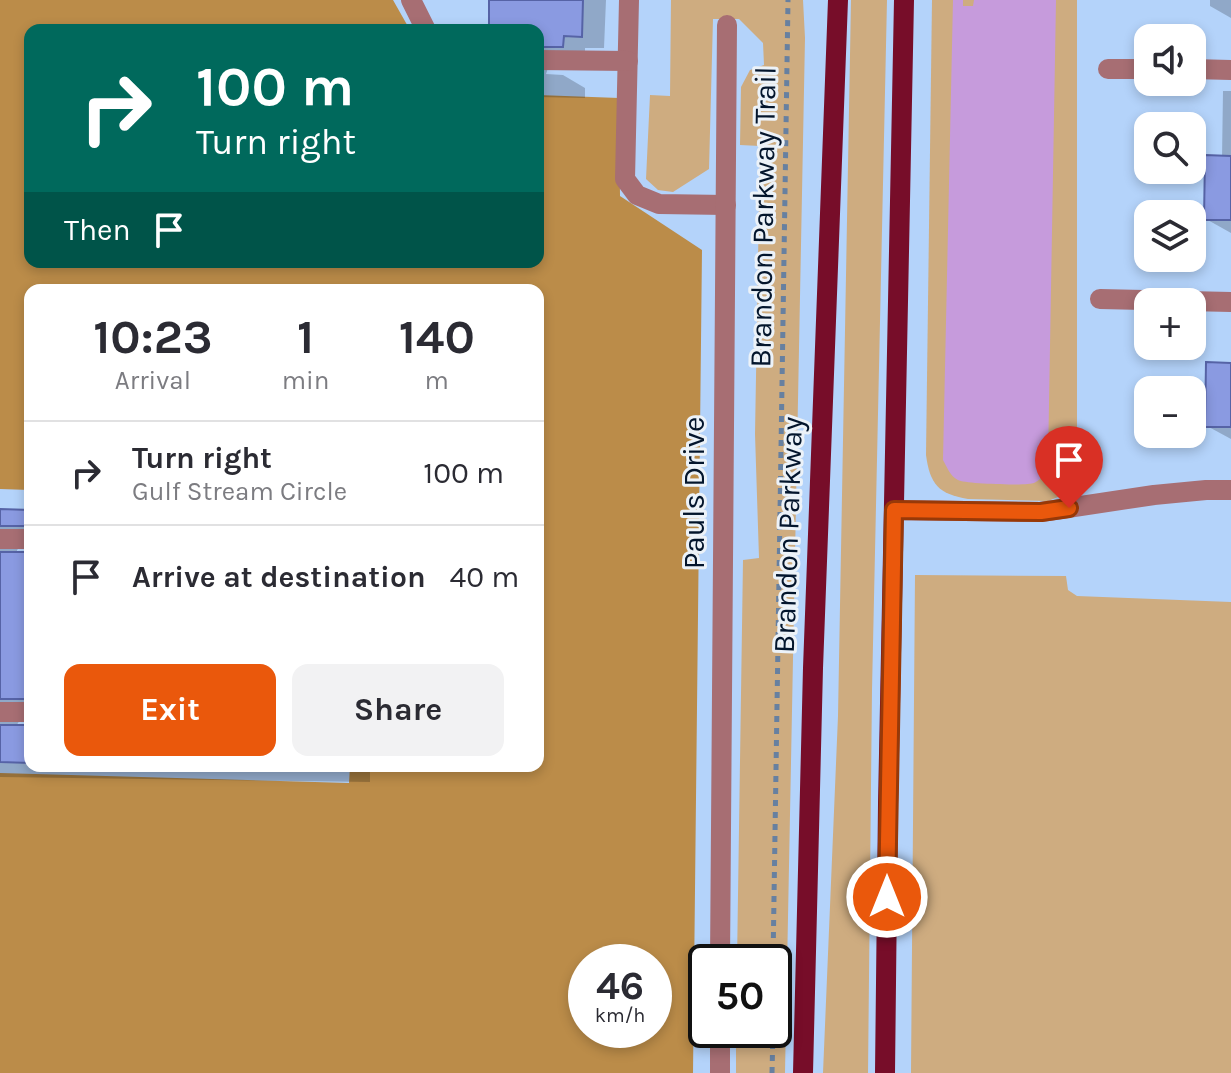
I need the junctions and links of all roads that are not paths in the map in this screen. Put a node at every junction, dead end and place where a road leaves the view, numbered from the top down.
1 (411, 0) edge
2 (629, 0) edge
3 (828, 0) edge
4 (838, 0) edge
5 (904, 0) edge
6 (423, 24) edge
7 (727, 25) dead end
8 (836, 37) junction
9 (544, 60) edge
10 (628, 61) junction
11 (1108, 69) dead end
12 (1134, 69) edge
13 (1206, 69) edge
14 (1231, 70) edge
15 (726, 205) junction
16 (1100, 299) dead end
17 (1231, 302) edge
18 (1231, 490) edge
19 (894, 510) junction
20 (0, 539) edge
21 (24, 539) edge
22 (0, 712) edge
23 (24, 712) edge
24 (720, 944) edge
25 (720, 1048) edge
26 (720, 1073) edge
27 (803, 1073) edge
28 (885, 1073) edge

1 - 6 street
2 - 10 street
3 - 8 main road
4 - 8 main road, Brandon Parkway
5 - 19 main road
7 - 15 street, Pauls Drive
8 - 27 main road, Brandon Parkway
9 - 10 street
10 - 15 street
11 - 12 street
13 - 14 street
15 - 24 street, Pauls Drive
16 - 17 street
18 - 19 street
19 - 28 main road
20 - 21 street
22 - 23 street
25 - 26 street

